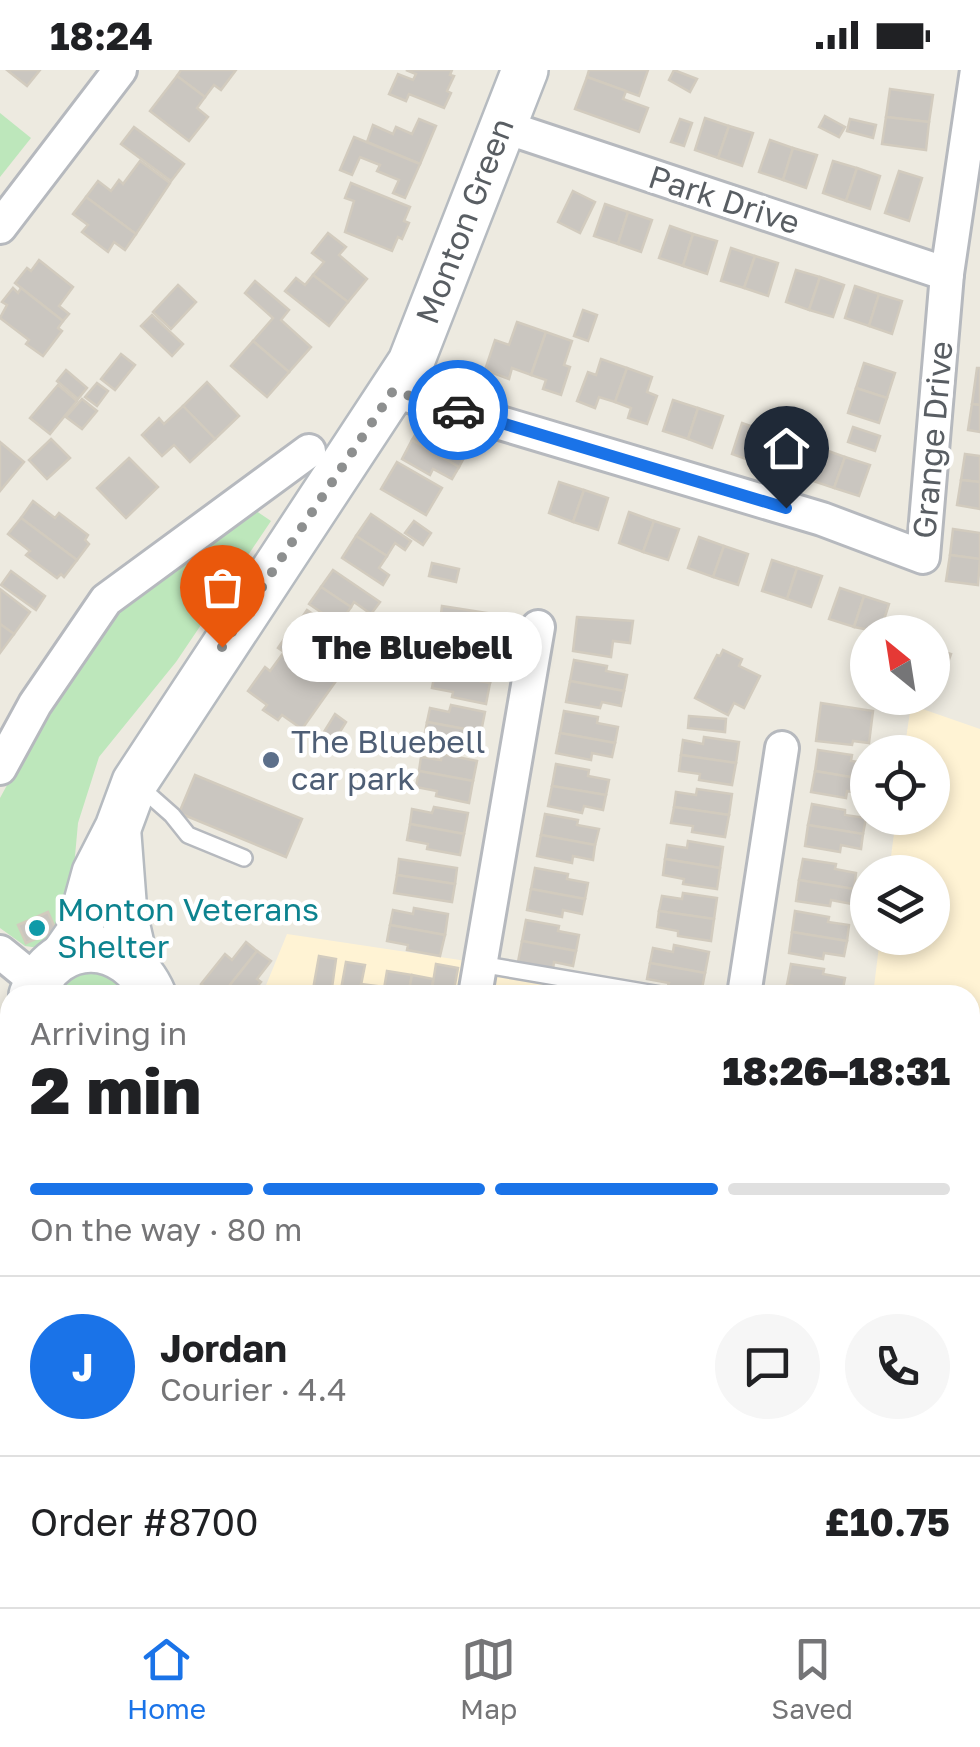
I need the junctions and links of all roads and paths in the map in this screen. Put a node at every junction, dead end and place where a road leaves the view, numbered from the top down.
1 (120, 70) edge
2 (525, 70) edge
3 (976, 70) edge
4 (502, 126) junction
5 (0, 226) edge
6 (947, 274) junction
7 (393, 391) junction
8 (309, 451) dead end
9 (538, 627) dead end
10 (782, 748) dead end
11 (0, 768) edge
12 (135, 782) junction
13 (118, 828) junction
14 (244, 858) dead end
15 (0, 952) edge
16 (44, 977) edge
17 (478, 979) edge
18 (146, 985) edge
19 (148, 985) edge
20 (547, 985) edge
21 (746, 985) edge

1 - 5 street
2 - 4 main road, Monton Green
3 - 6 street, Grange Drive
4 - 6 street, Park Drive
4 - 7 main road, Monton Green
6 - 7 street, Grange Drive
7 - 12 main road, Monton Green
8 - 11 street
9 - 17 street
10 - 21 street
12 - 13 main road, Monton Green
12 - 14 lane
13 - 16 main road, Monton Green
13 - 19 main road, Monton Green
15 - 16 street
16 - 18 main road
17 - 20 lane

